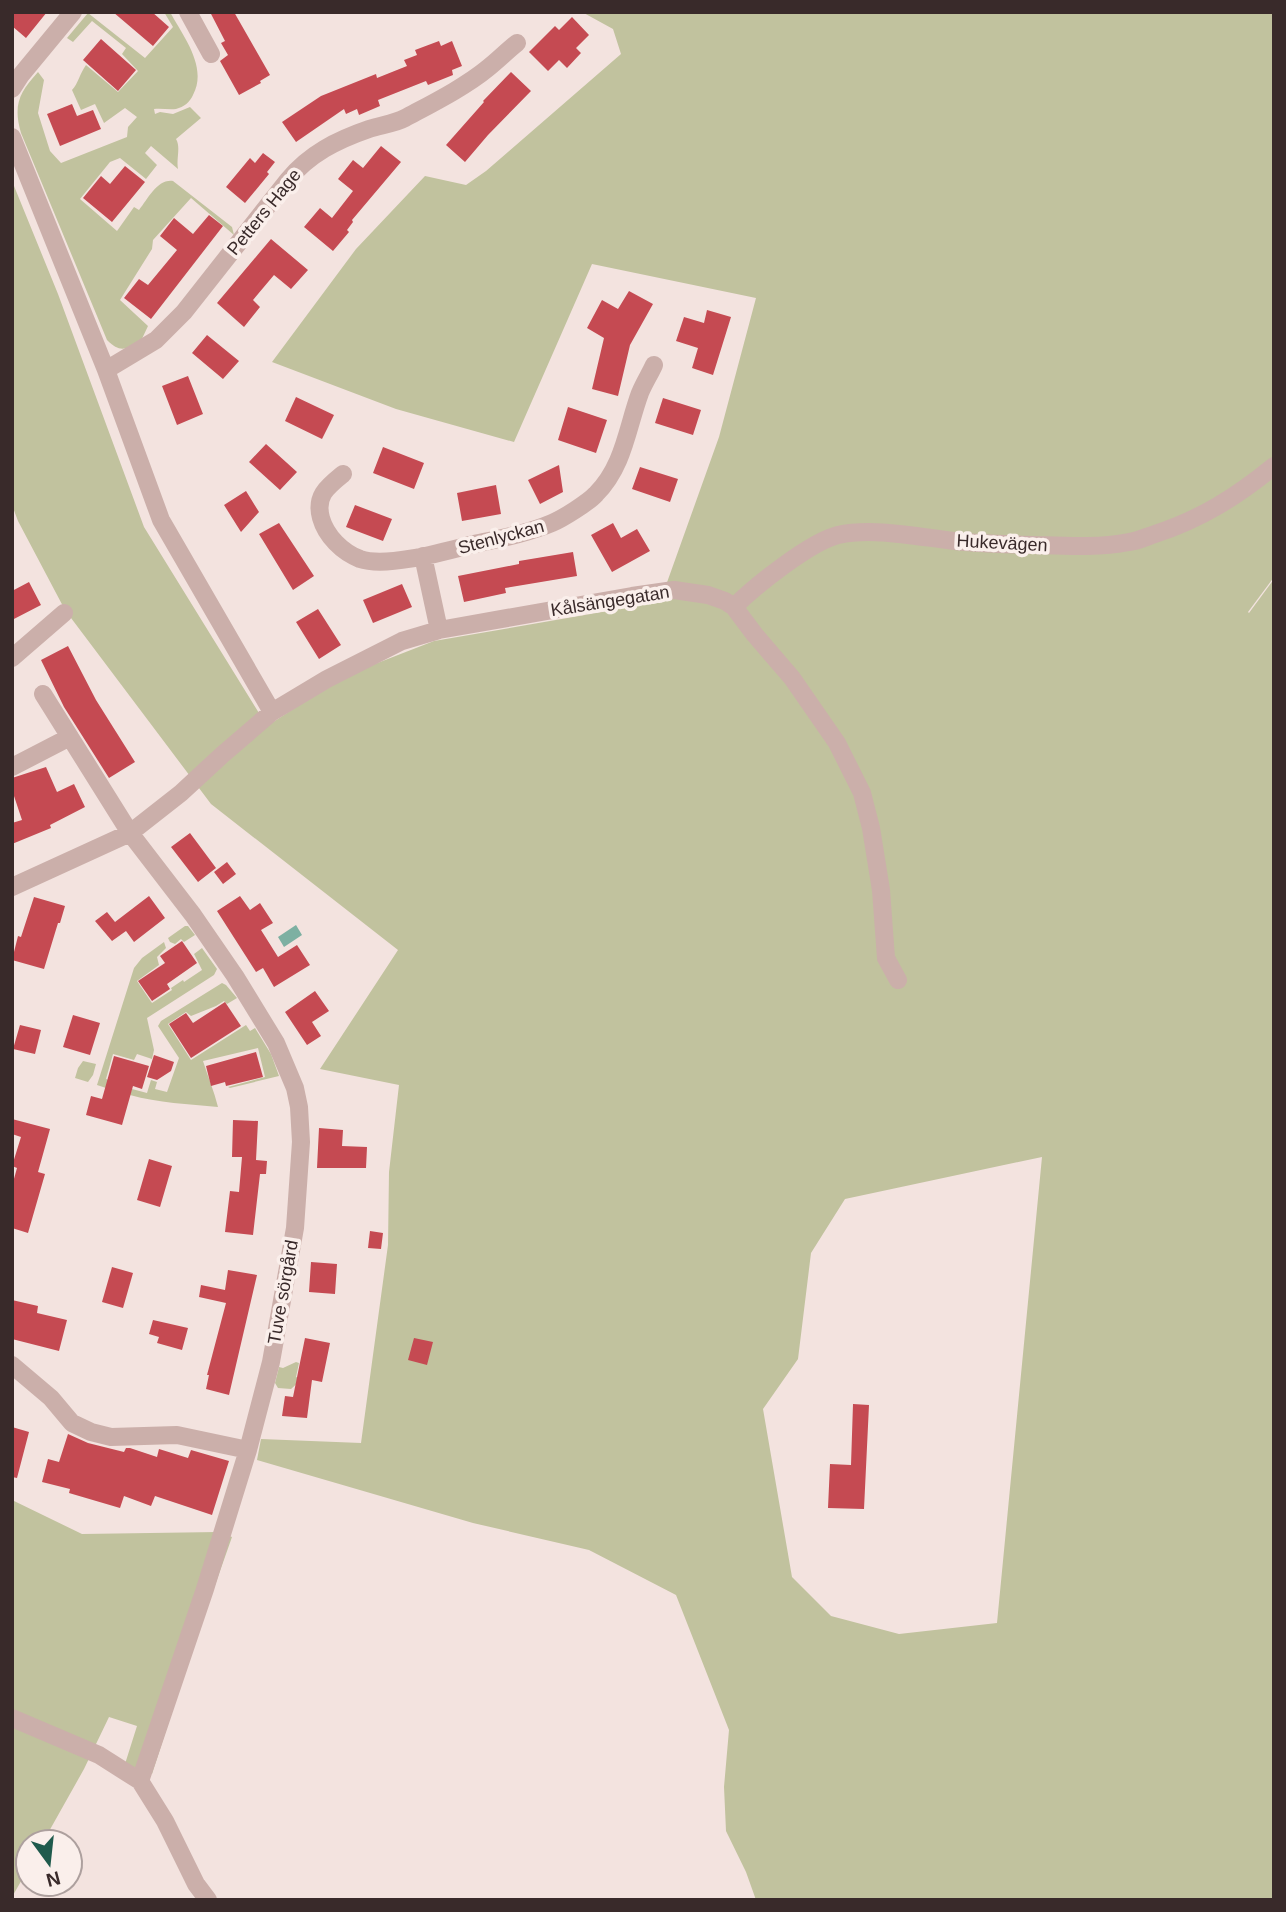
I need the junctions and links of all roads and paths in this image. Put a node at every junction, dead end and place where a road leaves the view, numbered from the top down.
1 (73, 12) edge
2 (188, 12) edge
3 (517, 43) dead end
4 (211, 54) dead end
5 (12, 89) edge
6 (12, 137) edge
7 (654, 365) dead end
8 (106, 370) junction
9 (1274, 466) edge
10 (343, 474) dead end
11 (423, 556) junction
12 (734, 607) junction
13 (64, 614) dead end
14 (439, 630) junction
15 (12, 658) edge
16 (43, 694) dead end
17 (272, 712) junction
18 (70, 737) junction
19 (12, 767) edge
20 (130, 833) junction
21 (12, 887) edge
22 (898, 979) dead end
23 (12, 1365) edge
24 (248, 1450) junction
25 (12, 1718) edge
26 (140, 1781) junction
27 (208, 1900) edge

1 - 5 street
2 - 4 street
3 - 8 street, Petters Hage
6 - 8 street
7 - 11 street, Stenlyckan
8 - 17 street
9 - 12 street, Hukevägen
10 - 11 street, Stenlyckan
11 - 14 street
12 - 14 street, Kålsängegatan
12 - 22 street
13 - 15 street
14 - 17 street, Kålsängegatan
16 - 18 street
17 - 20 street, Kålsängegatan
18 - 19 street
18 - 20 street
20 - 21 street, Kålsängegatan
20 - 24 street, Tuve sörgård
23 - 24 street
24 - 26 street, Tuve sörgård
25 - 26 street
26 - 27 street

